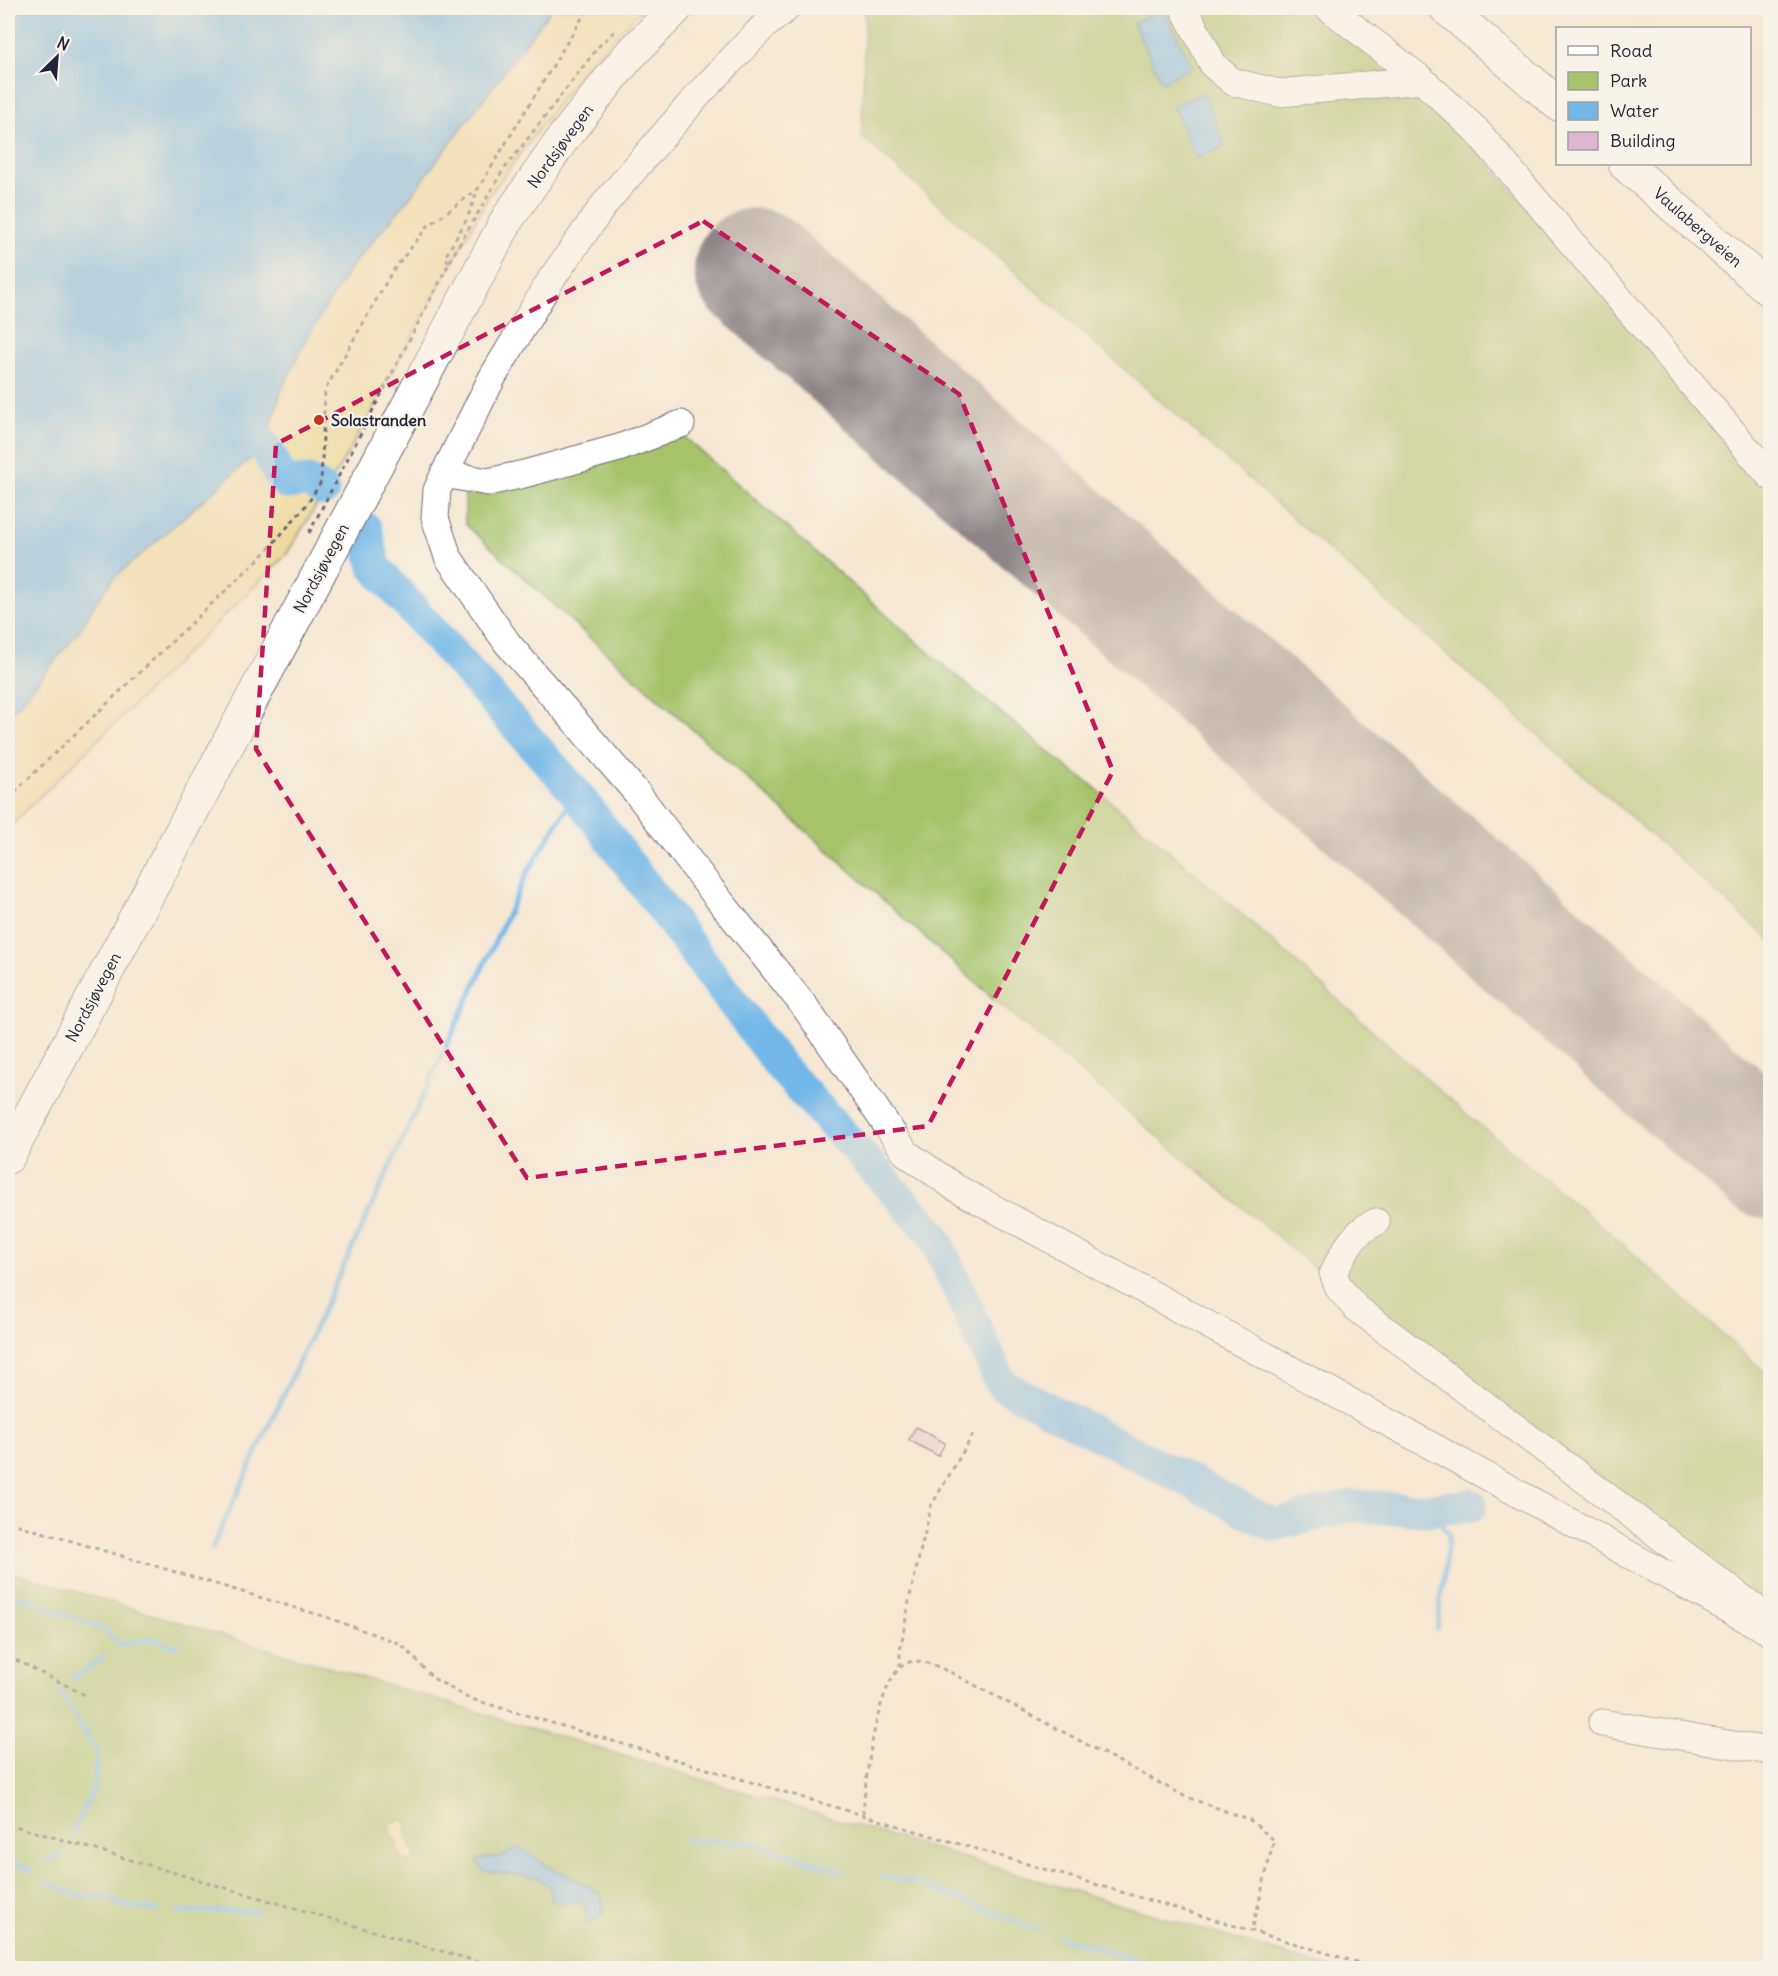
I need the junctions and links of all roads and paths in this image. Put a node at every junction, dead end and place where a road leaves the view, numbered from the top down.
1 (588, 8) edge
2 (676, 8) edge
3 (787, 8) edge
4 (1184, 8) edge
5 (1329, 8) edge
6 (1446, 8) edge
7 (1422, 80) junction
8 (1556, 103) edge
9 (1626, 165) edge
10 (478, 189) junction
11 (450, 263) dead end
12 (1770, 291) edge
13 (681, 424) dead end
14 (444, 474) junction
15 (1770, 476) edge
16 (8, 798) edge
17 (8, 1157) edge
18 (1376, 1222) dead end
19 (974, 1433) dead end
20 (8, 1522) edge
21 (1767, 1630) edge
22 (8, 1656) edge
23 (900, 1667) junction
24 (87, 1696) dead end
25 (1602, 1723) dead end
26 (1770, 1751) edge
27 (863, 1814) junction
28 (8, 1824) edge
29 (1252, 1931) junction
30 (499, 1968) edge
31 (1377, 1968) edge

1 - 10 path
2 - 17 main road, Nordsjøvegen
3 - 14 lane
4 - 7 lane
5 - 7 lane
6 - 8 main road
7 - 15 lane
9 - 12 main road, Vaulabergveien
10 - 11 path
10 - 16 path
13 - 14 lane
14 - 21 lane
18 - 21 lane
19 - 23 path
20 - 27 path
22 - 24 path
23 - 27 path
23 - 29 path
25 - 26 lane
27 - 29 path
28 - 30 path
29 - 31 path

